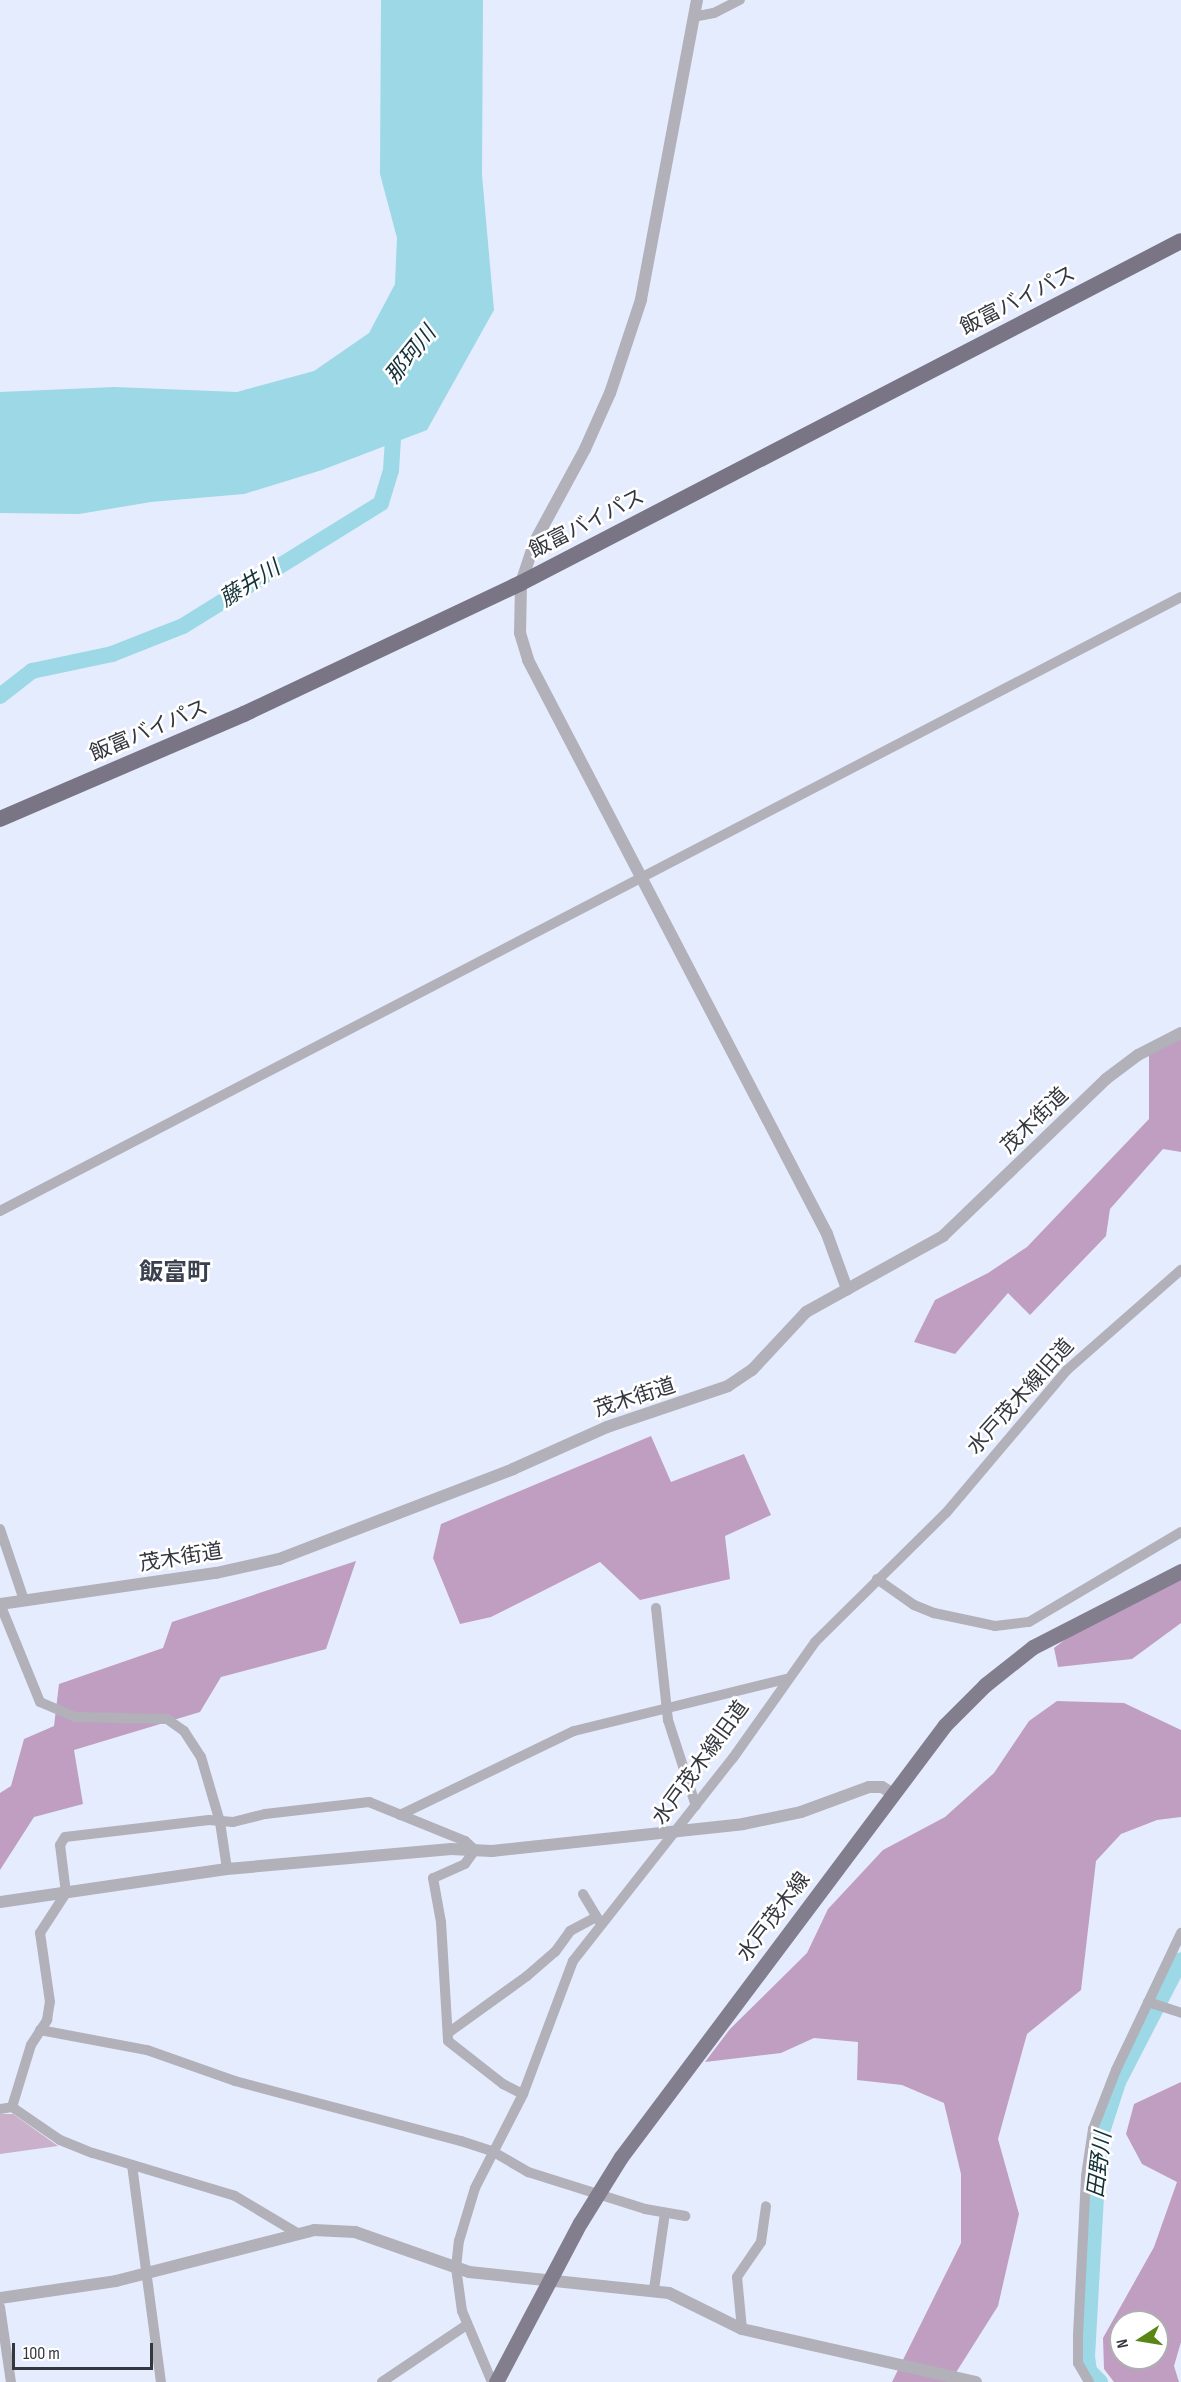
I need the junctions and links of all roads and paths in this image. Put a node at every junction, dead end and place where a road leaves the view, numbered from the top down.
1 (697, 0) edge
2 (740, 0) edge
3 (693, 17) junction
4 (1181, 241) edge
5 (521, 583) junction
6 (1181, 597) edge
7 (0, 819) edge
8 (643, 877) junction
9 (1181, 1033) edge
10 (0, 1211) edge
11 (1181, 1270) edge
12 (847, 1289) junction
13 (0, 1529) edge
14 (1181, 1532) edge
15 (1181, 1571) edge
16 (878, 1579) junction
17 (24, 1600) junction
18 (0, 1604) edge
19 (657, 1608) dead end
20 (786, 1679) junction
21 (668, 1709) junction
22 (893, 1794) junction
23 (696, 1806) junction
24 (400, 1815) junction
25 (220, 1822) junction
26 (676, 1831) junction
27 (475, 1850) junction
28 (227, 1869) junction
29 (66, 1893) junction
30 (583, 1894) dead end
31 (0, 1902) edge
32 (598, 1920) junction
33 (1181, 1933) edge
34 (1154, 2004) junction
35 (1181, 2013) edge
36 (40, 2030) junction
37 (448, 2033) junction
38 (523, 2094) junction
39 (12, 2107) junction
40 (0, 2109) edge
41 (492, 2151) junction
42 (132, 2165) junction
43 (598, 2192) junction
44 (766, 2206) dead end
45 (665, 2213) junction
46 (685, 2216) dead end
47 (297, 2233) junction
48 (456, 2268) junction
49 (146, 2273) junction
50 (550, 2280) junction
51 (654, 2289) junction
52 (0, 2298) edge
53 (0, 2307) edge
54 (465, 2326) junction
55 (742, 2328) junction
56 (11, 2382) edge
57 (161, 2382) edge
58 (382, 2382) edge
59 (494, 2382) edge
60 (976, 2382) edge
61 (1089, 2382) edge

1 - 3 street
2 - 3 street
3 - 5 street
4 - 5 highway, 飯富バイパス
5 - 7 highway, 飯富バイパス
5 - 8 street
6 - 8 street
8 - 10 street
8 - 12 street
9 - 12 street, 茂木街道
11 - 16 street, 水戸茂木線旧道
12 - 17 street, 茂木街道
13 - 17 street
14 - 16 street
15 - 22 main road, 水戸茂木線
16 - 20 street, 水戸茂木線旧道
17 - 18 street, 茂木街道
18 - 25 street
19 - 21 street
20 - 21 street
20 - 23 street, 水戸茂木線旧道
21 - 23 street
21 - 24 street
22 - 26 street
22 - 43 main road, 水戸茂木線
23 - 26 street, 水戸茂木線旧道
24 - 25 street
24 - 27 street
25 - 28 street
25 - 29 street
26 - 27 street
26 - 32 street, 水戸茂木線旧道
27 - 28 street
27 - 37 street
28 - 29 street
29 - 31 street
29 - 36 street
30 - 32 street
32 - 37 street
32 - 38 street, 水戸茂木線旧道
33 - 34 street
34 - 35 street
34 - 61 street
36 - 39 street
36 - 41 street
37 - 38 street
38 - 41 street, 水戸茂木線旧道
39 - 40 street
39 - 42 street
41 - 43 street
41 - 48 street, 水戸茂木線旧道
42 - 47 street
42 - 49 street
43 - 45 street
43 - 50 main road, 水戸茂木線
44 - 55 street
45 - 46 street
45 - 51 street
47 - 48 street
47 - 49 street
48 - 50 street
48 - 54 street, 水戸茂木線旧道
49 - 52 street
49 - 57 street
50 - 51 street
50 - 59 main road, 水戸茂木線
51 - 55 street
53 - 56 street
54 - 58 street
54 - 59 street, 水戸茂木線旧道
55 - 60 street

